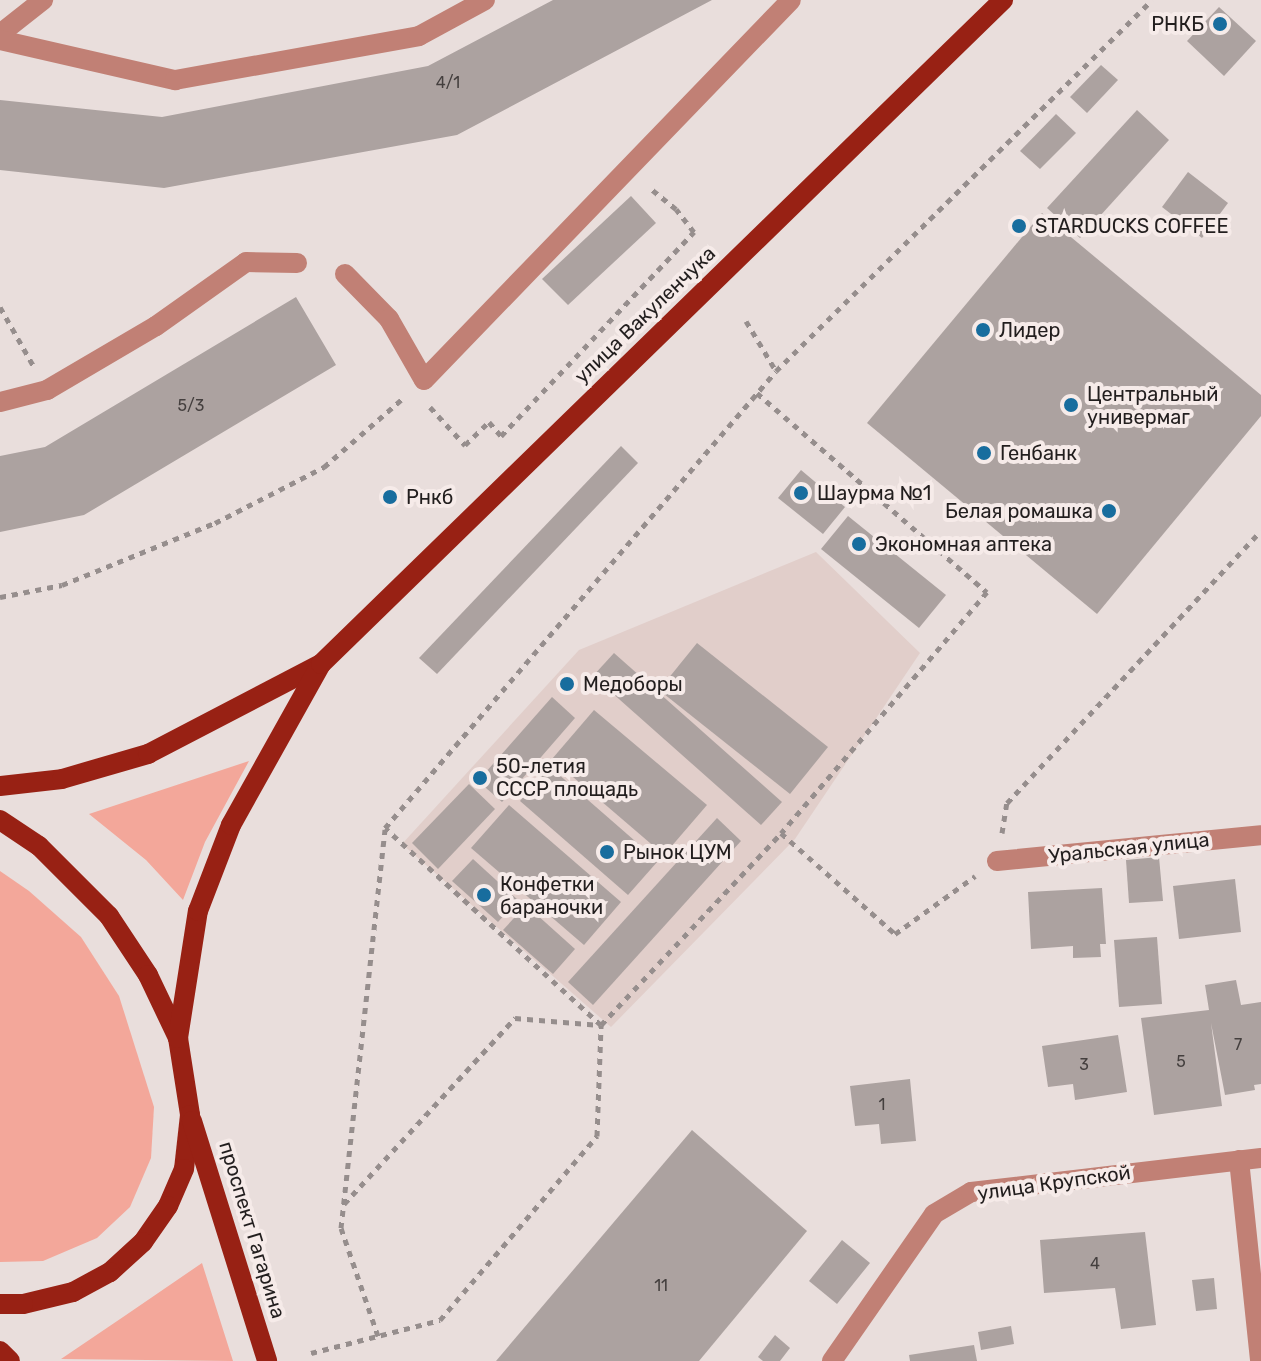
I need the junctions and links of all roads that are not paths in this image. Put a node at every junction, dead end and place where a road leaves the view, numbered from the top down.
1 (43, 0) edge
2 (485, 0) edge
3 (791, 0) edge
4 (1003, 0) edge
5 (0, 34) edge
6 (0, 40) edge
7 (297, 263) dead end
8 (345, 274) dead end
9 (0, 402) edge
10 (321, 664) junction
11 (0, 786) edge
12 (0, 820) edge
13 (1261, 835) edge
14 (997, 861) road end
15 (178, 1038) junction
16 (190, 1115) junction
17 (1261, 1158) edge
18 (1239, 1160) junction
19 (0, 1304) edge
20 (0, 1351) edge
21 (10, 1361) edge
22 (267, 1361) edge
23 (832, 1361) edge
24 (1260, 1361) edge

1 - 5 street
2 - 6 street
3 - 8 street
4 - 10 main road, улица Вакуленчука
7 - 9 street
10 - 11 main road, улица Вакуленчука
10 - 15 main road, улица Вакуленчука
12 - 15 main road
13 - 14 street, Уральская улица
15 - 16 main road
16 - 19 main road
16 - 22 main road, проспект Гагарина
17 - 18 street, улица Крупской
18 - 23 street, улица Крупской
18 - 24 street
20 - 21 main road

